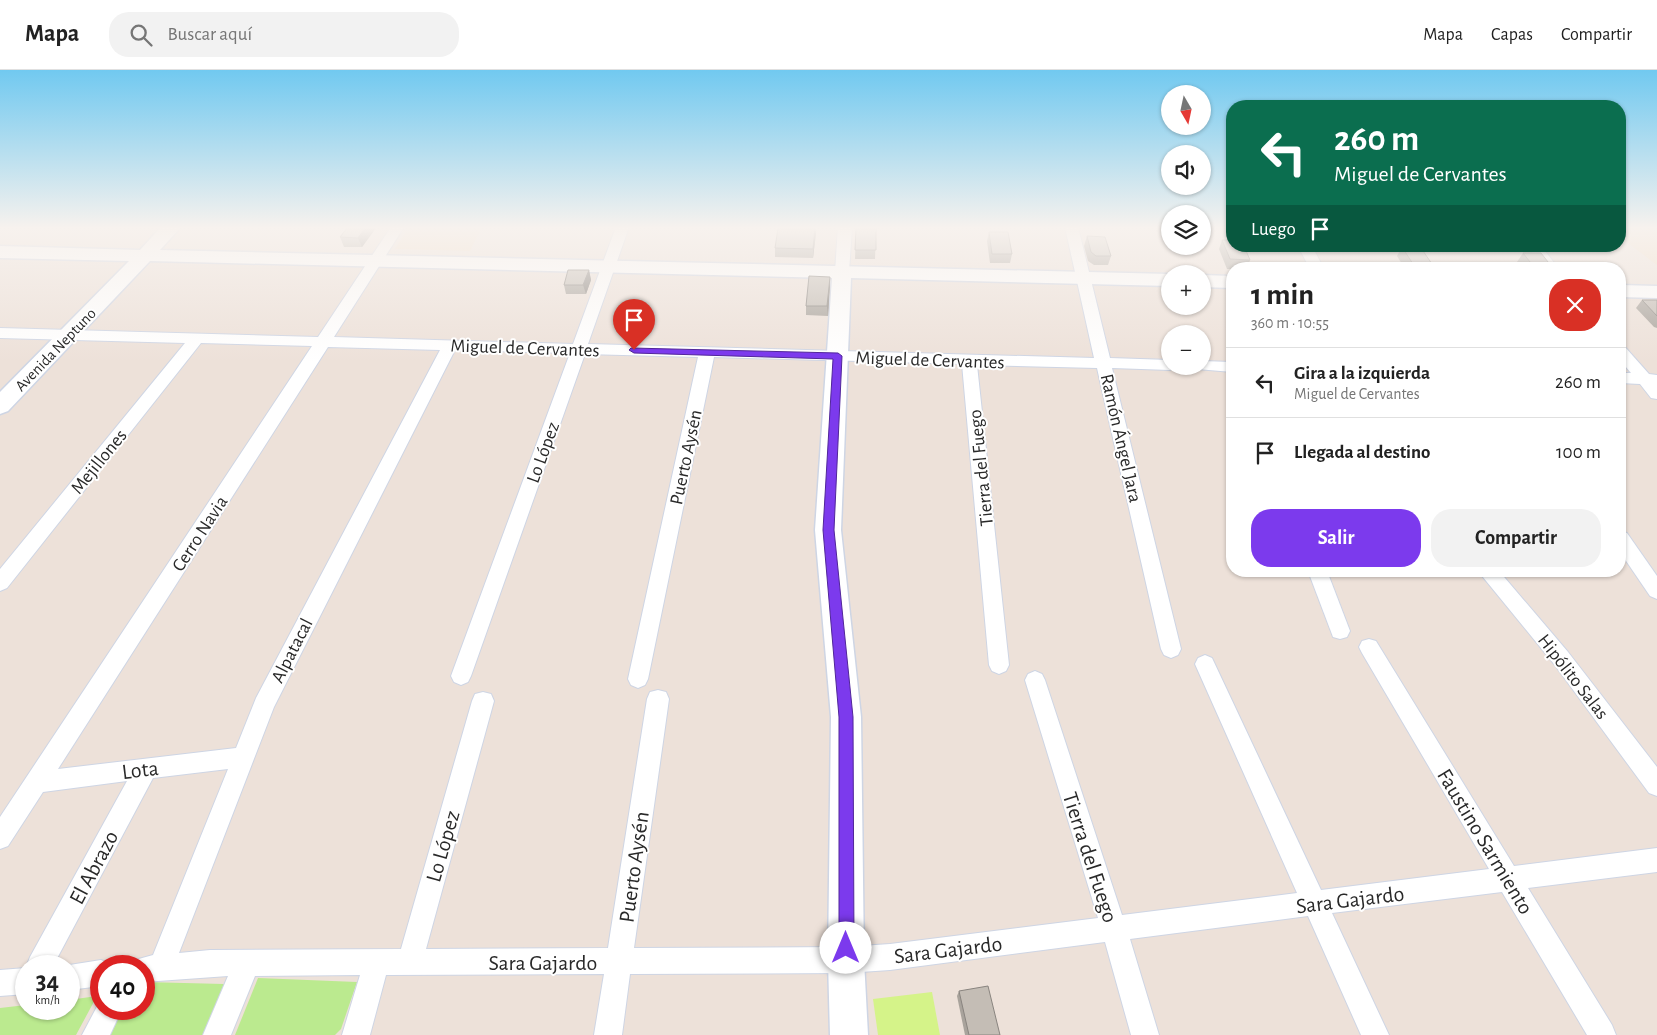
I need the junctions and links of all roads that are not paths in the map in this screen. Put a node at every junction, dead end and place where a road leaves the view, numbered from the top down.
1 (130, 272) edge
2 (369, 272) edge
3 (607, 272) edge
4 (842, 272) edge
5 (843, 272) edge
6 (1082, 272) edge
7 (1084, 278) junction
8 (1161, 280) edge
9 (1211, 281) edge
10 (1226, 282) edge
11 (1626, 291) edge
12 (1657, 292) edge
13 (0, 333) edge
14 (69, 335) junction
15 (197, 338) junction
16 (323, 342) junction
17 (450, 345) junction
18 (579, 349) junction
19 (707, 352) junction
20 (838, 356) junction
21 (1626, 356) edge
22 (969, 360) junction
23 (1105, 364) junction
24 (1161, 365) edge
25 (1211, 366) edge
26 (1226, 367) edge
27 (1626, 378) edge
28 (1650, 379) edge
29 (1657, 394) edge
30 (0, 406) edge
31 (1626, 547) edge
32 (1319, 577) edge
33 (1492, 577) edge
34 (0, 583) edge
35 (1657, 591) edge
36 (1340, 631) dead end
37 (1369, 647) dead end
38 (1171, 649) dead end
39 (1205, 664) dead end
40 (999, 665) dead end
41 (461, 676) dead end
42 (638, 679) dead end
43 (1034, 680) dead end
44 (658, 699) dead end
45 (483, 701) dead end
46 (243, 757) junction
47 (146, 768) junction
48 (36, 782) junction
49 (1657, 785) edge
50 (0, 838) edge
51 (1657, 860) edge
52 (1508, 878) junction
53 (1315, 903) junction
54 (1114, 929) junction
55 (45, 955) edge
56 (846, 960) junction
57 (155, 961) edge
58 (619, 961) junction
59 (377, 962) junction
60 (410, 962) junction
61 (247, 963) junction
62 (155, 968) edge
63 (15, 982) edge
64 (0, 983) edge
65 (104, 1020) edge
66 (96, 1035) edge
67 (217, 1035) edge
68 (356, 1035) edge
69 (608, 1035) edge
70 (849, 1035) edge
71 (1145, 1035) edge
72 (1375, 1035) edge
73 (1602, 1035) edge

1 - 14 main road, Avenida Neptuno
2 - 16 street, Cerro Navia
3 - 18 street, Lo López
4 - 20 main road
5 - 7 main road
6 - 7 street, Ramón Ángel Jara
7 - 8 main road
7 - 23 street, Ramón Ángel Jara
9 - 10 main road
11 - 12 main road
13 - 14 street, Miguel de Cervantes
14 - 15 street, Miguel de Cervantes
14 - 30 main road, Avenida Neptuno
15 - 16 street, Miguel de Cervantes
15 - 34 street, Mejillones
16 - 17 street, Miguel de Cervantes
16 - 48 street, Cerro Navia
17 - 18 street, Miguel de Cervantes
17 - 46 street, Alpatacal
18 - 19 street, Miguel de Cervantes
18 - 41 street, Lo López
19 - 20 street, Miguel de Cervantes
19 - 42 street, Puerto Aysén
20 - 22 street, Miguel de Cervantes
20 - 56 main road
21 - 28 street
22 - 23 street, Miguel de Cervantes
22 - 40 street, Tierra del Fuego
23 - 24 street, Miguel de Cervantes
23 - 38 street, Ramón Ángel Jara
25 - 26 street
27 - 28 street
28 - 29 street
31 - 35 street
32 - 36 street
33 - 49 street, Hipólito Salas
37 - 52 street, Faustino Sarmiento
39 - 53 street
43 - 54 street, Tierra del Fuego
44 - 58 street, Puerto Aysén
45 - 60 street, Lo López
46 - 47 street, Lota
46 - 57 street, Alpatacal
47 - 48 street, Lota
47 - 55 street, El Abrazo
48 - 50 street, Cerro Navia
51 - 52 street, Sara Gajardo
52 - 53 street, Sara Gajardo
52 - 73 street, Faustino Sarmiento
53 - 54 street, Sara Gajardo
53 - 72 street
54 - 56 street, Sara Gajardo
54 - 71 street, Tierra del Fuego
56 - 58 street, Sara Gajardo
56 - 70 main road
58 - 60 street, Sara Gajardo
58 - 69 street, Puerto Aysén
59 - 60 street, Sara Gajardo
59 - 61 street, Sara Gajardo
59 - 68 street
61 - 62 street, Sara Gajardo
61 - 67 street
63 - 64 street
65 - 66 street

